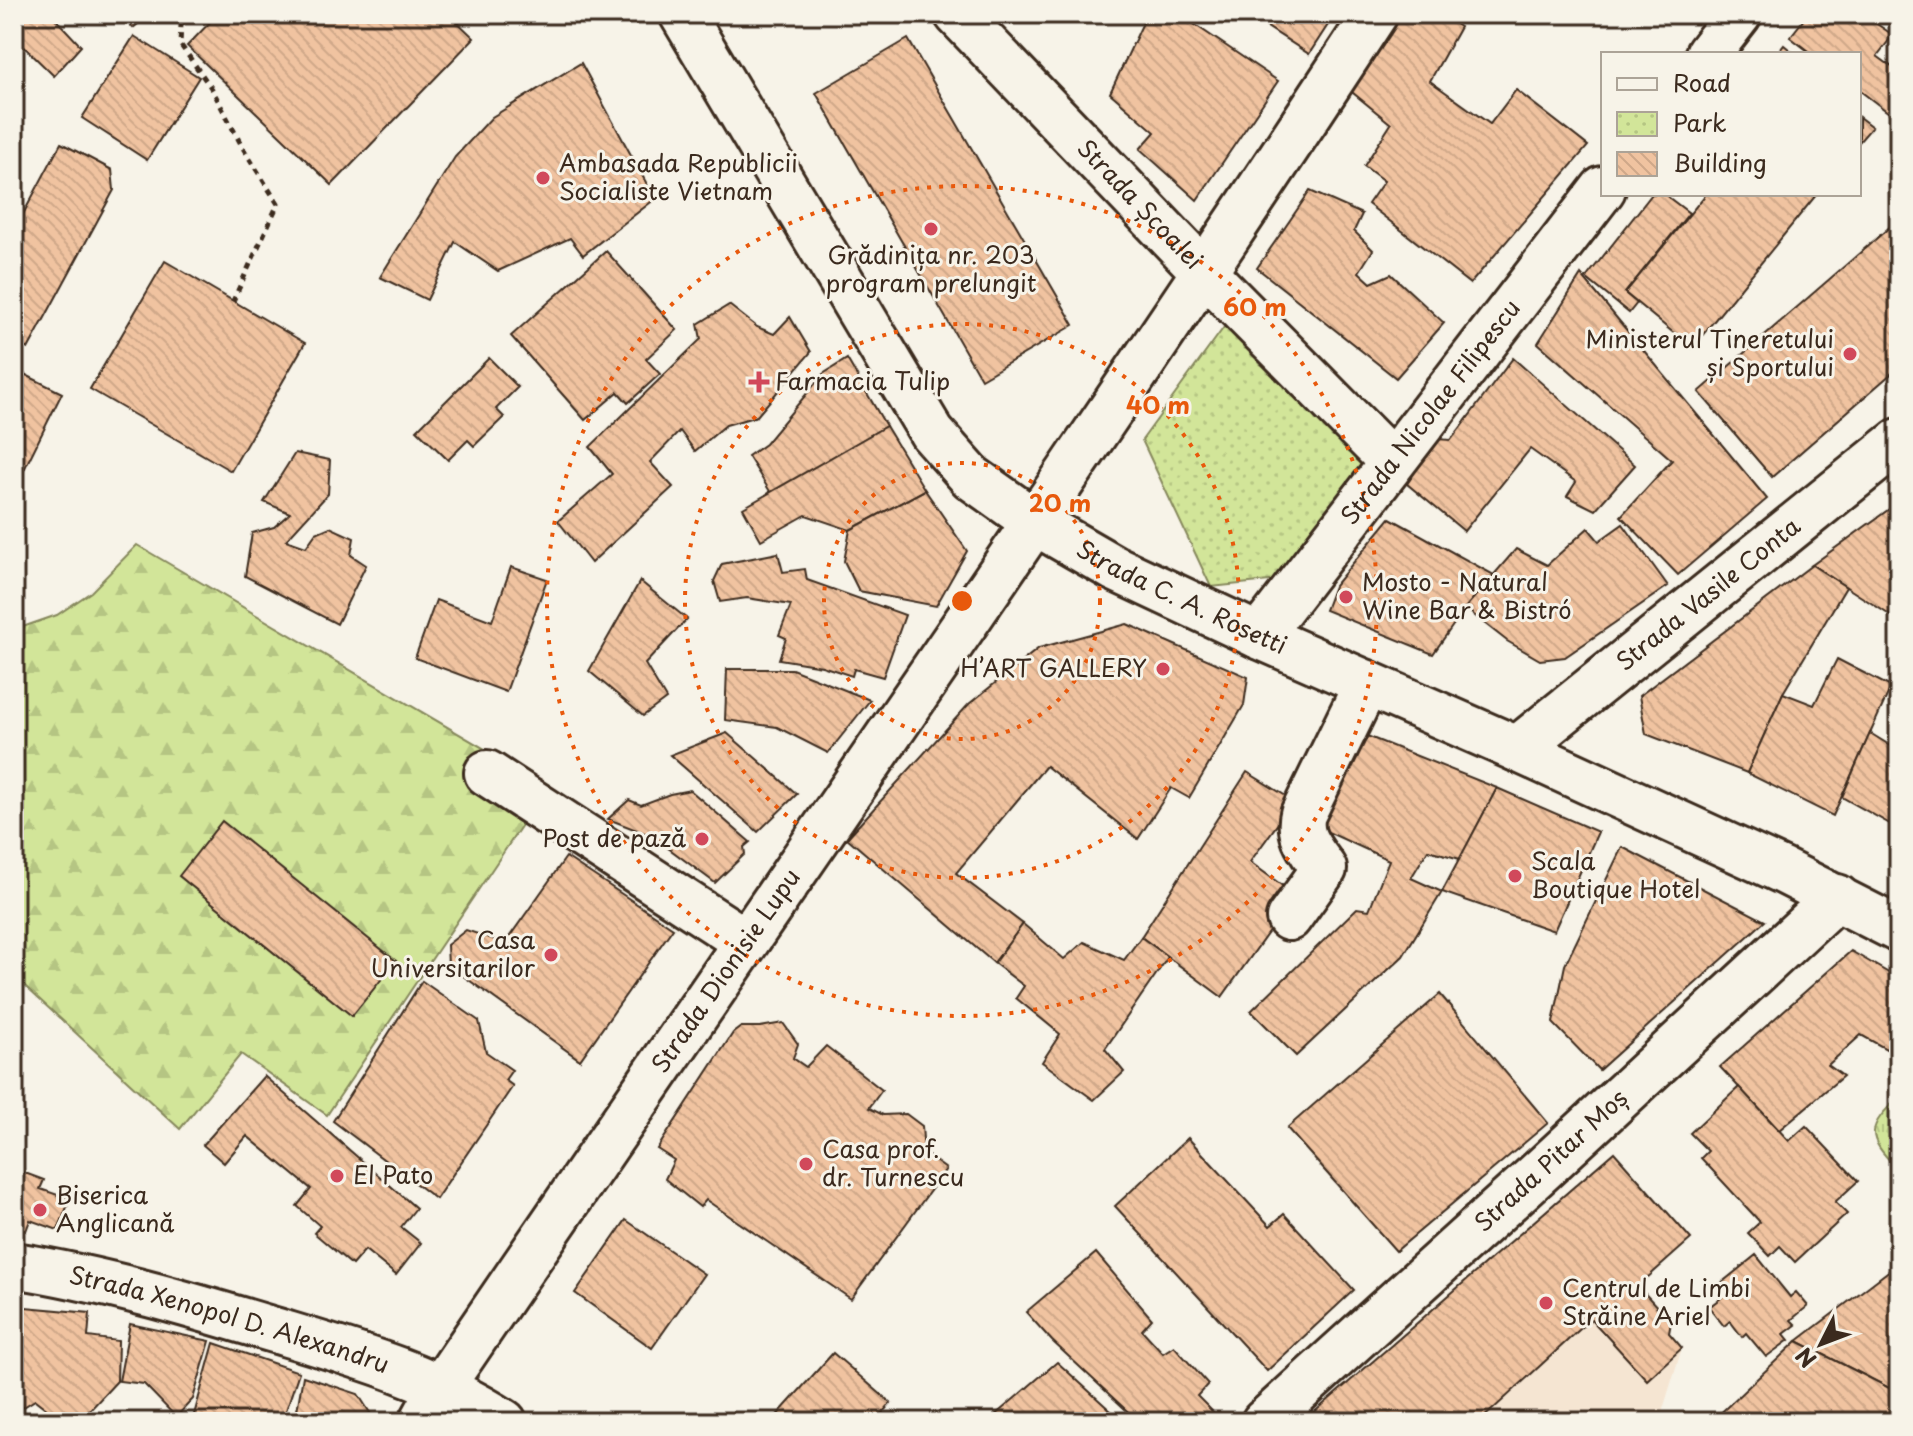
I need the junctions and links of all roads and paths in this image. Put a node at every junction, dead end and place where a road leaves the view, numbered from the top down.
1 (191, 14) edge
2 (682, 14) edge
3 (957, 14) edge
4 (1375, 14) edge
5 (1739, 14) edge
6 (1710, 52) edge
7 (1601, 192) edge
8 (1205, 273) junction
9 (233, 301) dead end
10 (1899, 441) edge
11 (1392, 462) junction
12 (1036, 523) junction
13 (1259, 636) junction
14 (1367, 683) junction
15 (1517, 749) junction
16 (487, 773) dead end
17 (1837, 897) junction
18 (1289, 918) dead end
19 (1899, 930) edge
20 (745, 941) junction
21 (14, 1265) edge
22 (432, 1404) edge
23 (504, 1422) edge
24 (1264, 1422) edge

1 - 9 path
2 - 12 street, Strada C. A. Rosetti
3 - 8 street, Strada Școalei
4 - 8 street, Strada Dionisie Lupu
5 - 6 street
7 - 11 street, Strada Nicolae Filipescu
8 - 11 street, Strada Școalei
8 - 12 street, Strada Dionisie Lupu
10 - 15 street, Strada Vasile Conta
11 - 13 street, Strada Nicolae Filipescu
12 - 13 street, Strada C. A. Rosetti
12 - 20 street, Strada Dionisie Lupu
13 - 14 street, Strada C. A. Rosetti
14 - 15 street, Strada C. A. Rosetti
14 - 18 street
15 - 17 street, Strada C. A. Rosetti
16 - 20 street
17 - 19 street, Strada C. A. Rosetti
17 - 24 street, Strada Pitar Moș
20 - 22 street, Strada Dionisie Lupu
21 - 22 street, Strada Xenopol D. Alexandru
22 - 23 street, Strada Xenopol D. Alexandru

